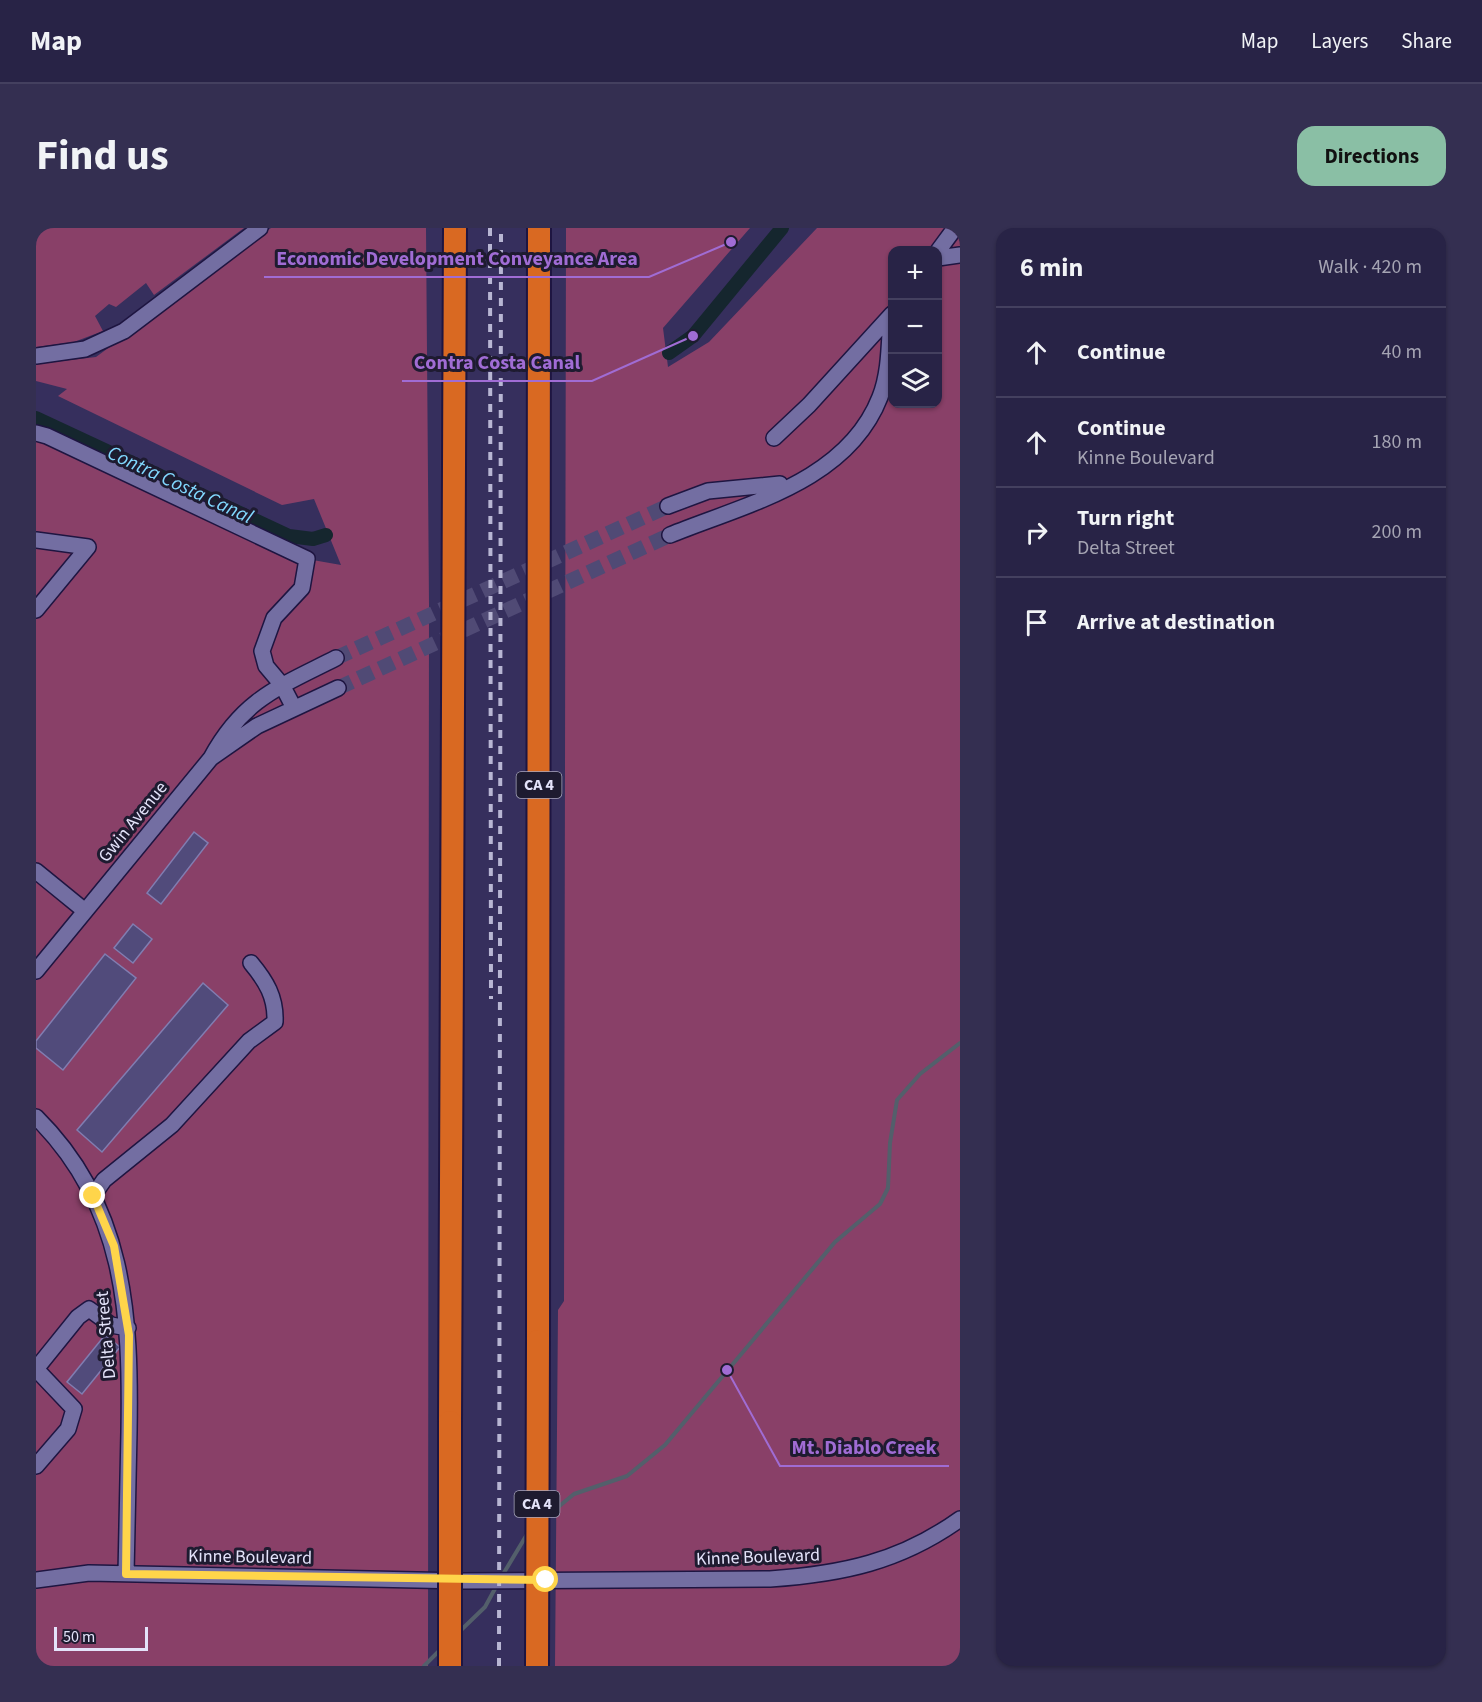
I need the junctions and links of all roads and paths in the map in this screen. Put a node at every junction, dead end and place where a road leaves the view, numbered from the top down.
1 (260, 228) edge
2 (454, 228) edge
3 (539, 228) edge
4 (955, 228) edge
5 (942, 246) edge
6 (960, 255) edge
7 (942, 257) edge
8 (888, 319) edge
9 (888, 351) edge
10 (36, 356) edge
11 (36, 434) edge
12 (774, 438) dead end
13 (798, 482) junction
14 (668, 506) tunnel mouth
15 (670, 535) tunnel mouth
16 (36, 540) edge
17 (36, 610) edge
18 (336, 658) tunnel mouth
19 (282, 685) junction
20 (339, 688) tunnel mouth
21 (294, 708) junction
22 (211, 758) junction
23 (36, 871) edge
24 (85, 911) junction
25 (251, 963) dead end
26 (36, 971) edge
27 (36, 1117) edge
28 (93, 1196) junction
29 (128, 1328) junction
30 (36, 1369) edge
31 (36, 1466) edge
32 (960, 1519) edge
33 (126, 1574) junction
34 (36, 1580) edge
35 (450, 1666) edge
36 (537, 1666) edge

1 - 10 street
2 - 35 highway, bridge
3 - 36 highway, CA 4, bridge
4 - 5 street
6 - 7 street
8 - 12 street
9 - 13 street
11 - 19 street
13 - 14 street
13 - 15 street
16 - 17 street
18 - 19 street
19 - 21 street
19 - 22 street
20 - 21 street
21 - 22 street
22 - 24 street, Gwin Avenue
23 - 24 street
24 - 26 street, Gwin Avenue
25 - 28 street
27 - 28 street, Delta Street
28 - 29 street, Delta Street
29 - 30 street
29 - 33 street, Delta Street
30 - 31 street
32 - 33 street, Kinne Boulevard
33 - 34 street, Kinne Boulevard

